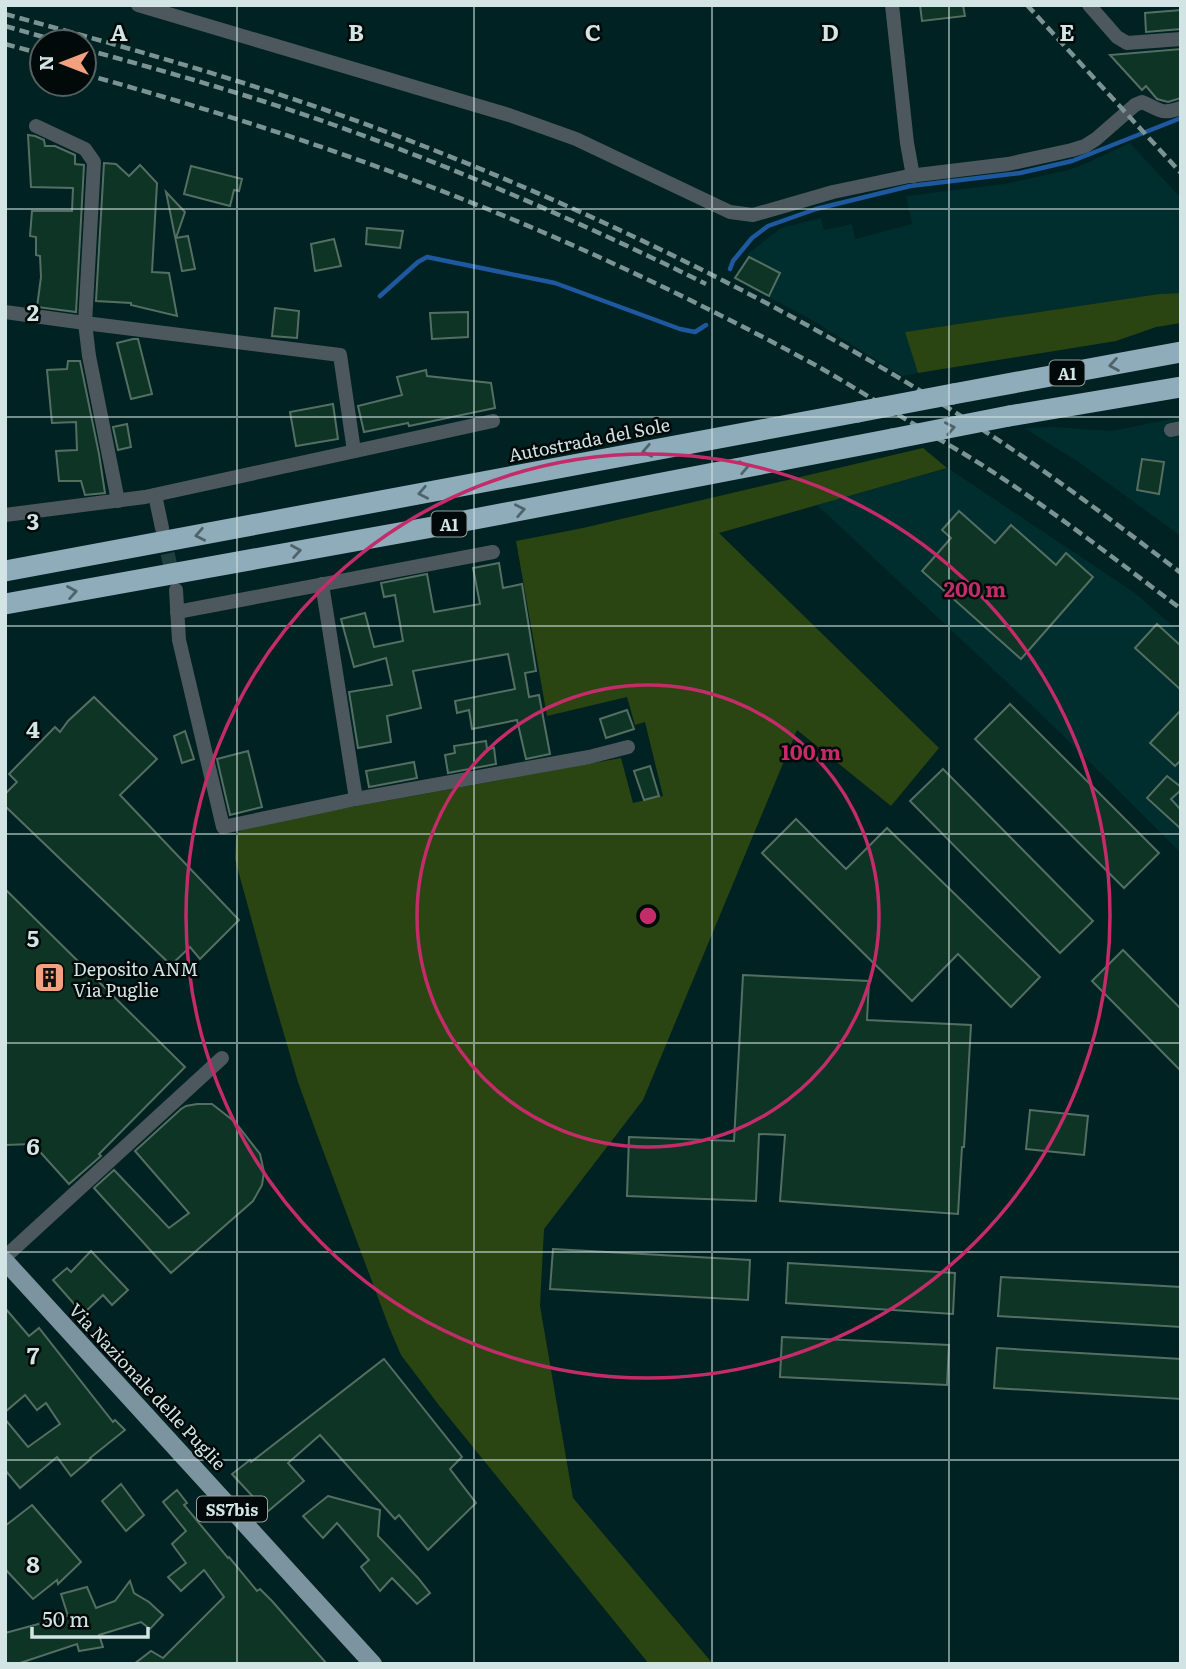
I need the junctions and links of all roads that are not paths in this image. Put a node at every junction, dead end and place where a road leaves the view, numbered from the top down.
1 (138, 5) edge
2 (892, 5) edge
3 (1088, 5) edge
4 (1181, 39) edge
5 (1181, 108) edge
6 (36, 126) dead end
7 (913, 176) junction
8 (5, 312) edge
9 (85, 323) junction
10 (1181, 352) edge
11 (1181, 387) edge
12 (493, 421) dead end
13 (354, 451) junction
14 (155, 495) junction
15 (118, 501) junction
16 (5, 515) edge
17 (162, 528) tunnel mouth
18 (493, 552) dead end
19 (5, 571) edge
20 (322, 584) junction
21 (176, 590) tunnel mouth
22 (5, 604) edge
23 (177, 612) junction
24 (628, 747) dead end
25 (356, 799) junction
26 (222, 1058) dead end
27 (5, 1259) edge
28 (373, 1664) edge

1 - 7 street
2 - 7 street
3 - 4 street
5 - 7 street
6 - 9 street
8 - 9 street
9 - 13 street
9 - 15 street
10 -> 19 highway, Autostrada del Sole / A1, bridge
22 -> 11 highway, A1, bridge
12 - 13 street
13 - 14 street
14 - 15 street
14 - 17 street
15 - 16 street
18 - 20 street
20 - 23 street
20 - 25 street
21 - 23 street
23 - 25 street
24 - 25 street
26 - 27 street
27 - 28 main road, Via Nazionale delle Puglie / SS7bis

